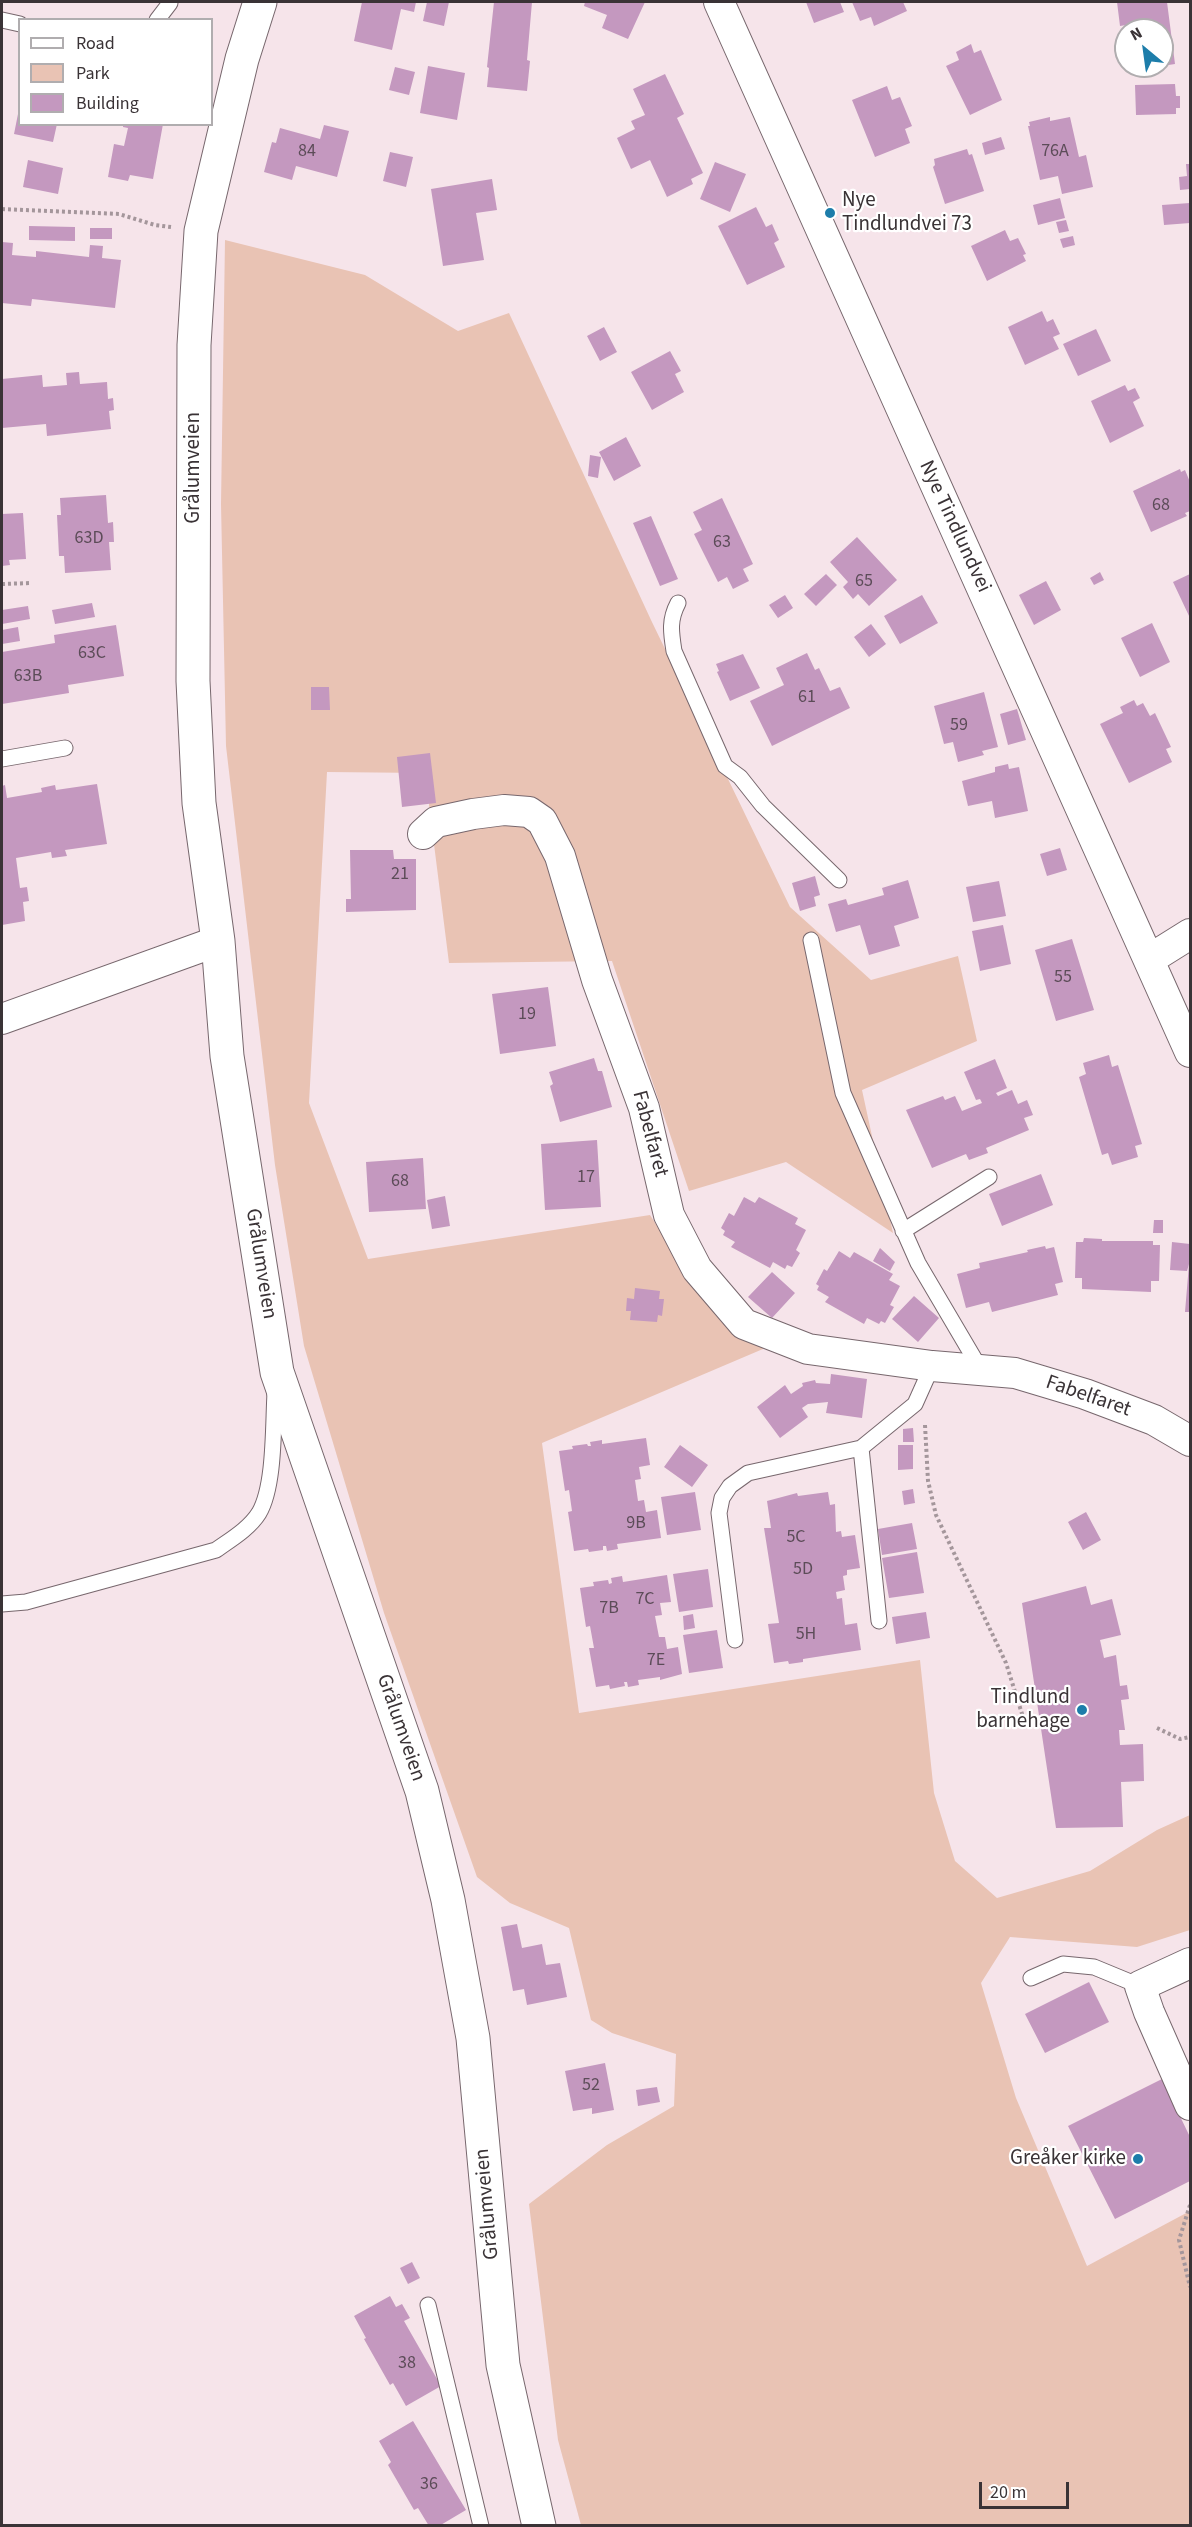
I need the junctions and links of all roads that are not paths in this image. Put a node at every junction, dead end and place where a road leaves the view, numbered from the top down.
1 (260, 2) edge
2 (720, 2) edge
3 (170, 3) edge
4 (159, 18) edge
5 (2, 20) edge
6 (18, 24) edge
7 (678, 603) dead end
8 (65, 748) dead end
9 (2, 759) edge
10 (423, 834) dead end
11 (839, 880) dead end
12 (1191, 934) edge
13 (218, 940) junction
14 (811, 940) dead end
15 (1150, 959) junction
16 (2, 1019) edge
17 (1191, 1052) edge
18 (989, 1178) dead end
19 (903, 1230) junction
20 (932, 1366) junction
21 (981, 1370) junction
22 (277, 1372) junction
23 (1191, 1441) edge
24 (861, 1448) junction
25 (2, 1604) edge
26 (879, 1621) dead end
27 (735, 1640) dead end
28 (1191, 1963) edge
29 (1031, 1978) dead end
30 (1140, 1986) junction
31 (1191, 2105) edge
32 (428, 2305) dead end
33 (481, 2526) edge
34 (538, 2526) edge

1 - 13 main road, Grålumveien
2 - 15 street, Nye Tindlundvei
3 - 4 lane
5 - 6 lane
7 - 11 lane
8 - 9 lane
10 - 20 street, Fabelfaret
12 - 15 street
13 - 16 street
13 - 22 main road, Grålumveien
14 - 19 lane
15 - 17 street, Nye Tindlundvei
18 - 19 lane
19 - 21 lane
20 - 21 street, Fabelfaret
20 - 24 lane
21 - 23 street, Fabelfaret
22 - 25 lane
22 - 34 main road, Grålumveien
24 - 26 lane
24 - 27 lane
28 - 30 street
29 - 30 lane
30 - 31 street
32 - 33 lane

